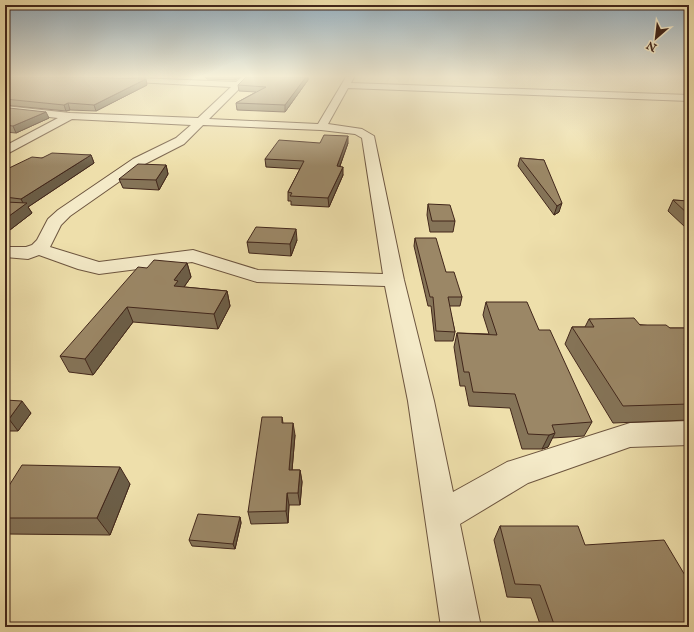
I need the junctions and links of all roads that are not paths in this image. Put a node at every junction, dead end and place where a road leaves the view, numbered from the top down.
1 (216, 106) edge
2 (333, 106) edge
3 (5, 109) edge
4 (70, 116) junction
5 (198, 122) junction
6 (321, 127) junction
7 (5, 151) edge
8 (38, 249) junction
9 (5, 252) edge
10 (394, 280) junction
11 (689, 433) edge
12 (441, 517) junction
13 (461, 627) edge

1 - 5 street
2 - 6 street
3 - 4 street
4 - 5 street
4 - 7 street
5 - 6 street
5 - 8 street
6 - 10 street
8 - 9 street
8 - 10 street
10 - 12 street
11 - 12 street
12 - 13 street

